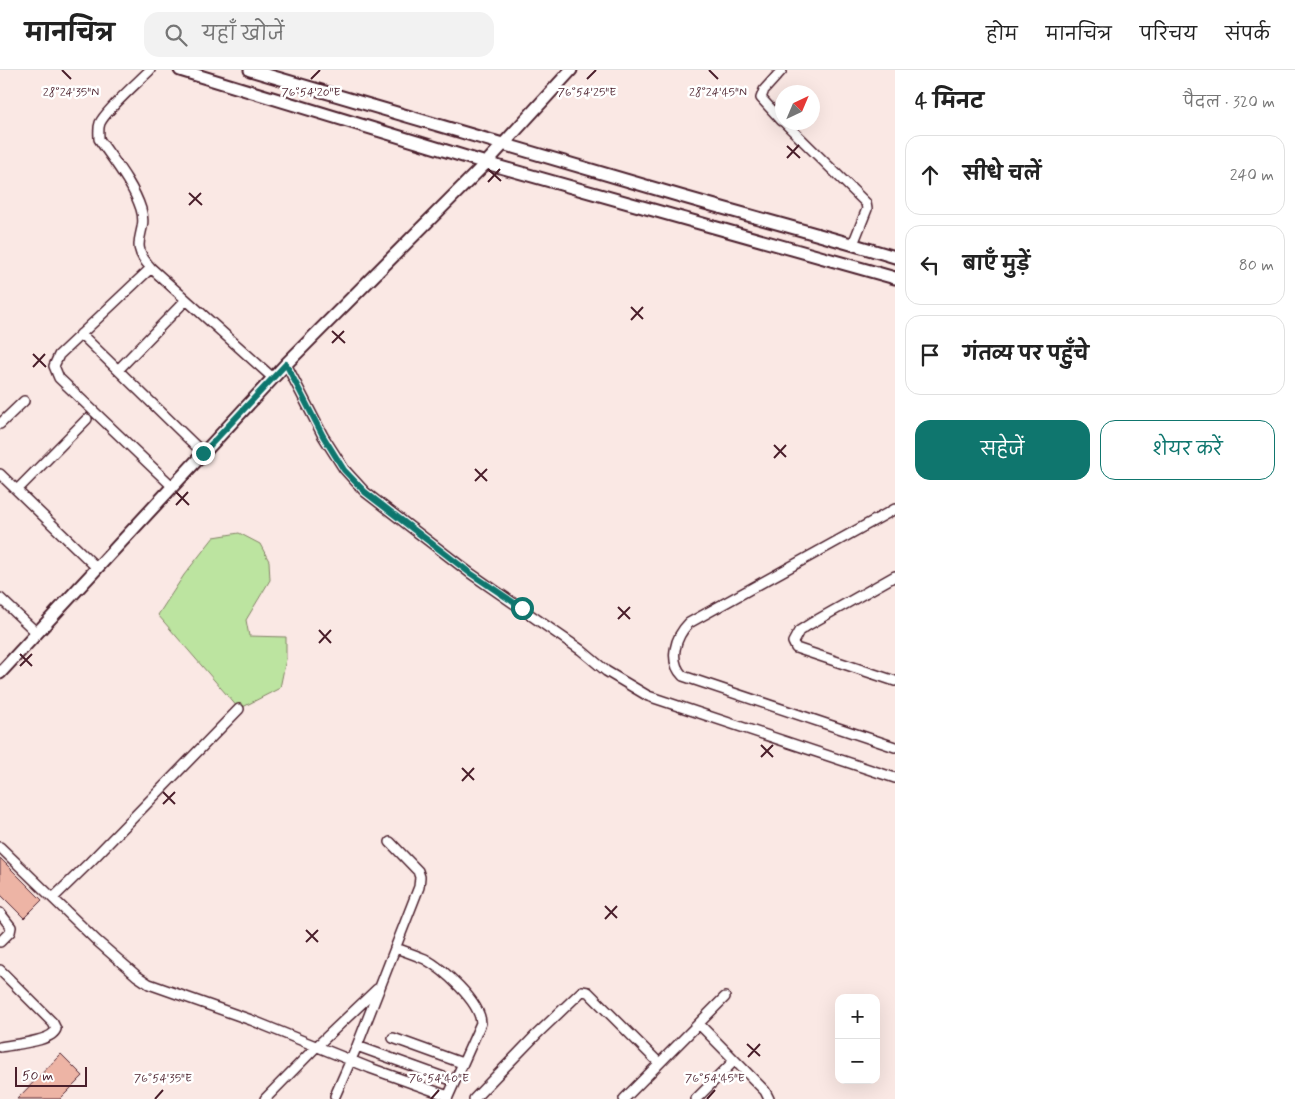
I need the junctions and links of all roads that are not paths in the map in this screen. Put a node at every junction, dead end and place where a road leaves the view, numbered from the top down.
1 (150, 70) edge
2 (180, 70) edge
3 (250, 70) edge
4 (571, 70) edge
5 (782, 70) edge
6 (775, 113) edge
7 (791, 130) edge
8 (502, 146) junction
9 (486, 163) junction
10 (853, 244) junction
11 (895, 257) edge
12 (151, 268) junction
13 (895, 278) edge
14 (186, 300) junction
15 (81, 334) junction
16 (286, 364) junction
17 (118, 370) junction
18 (273, 378) junction
19 (24, 401) dead end
20 (87, 419) dead end
21 (0, 424) edge
22 (203, 453) junction
23 (0, 474) edge
24 (172, 486) junction
25 (17, 490) junction
26 (895, 509) edge
27 (96, 567) junction
28 (895, 576) edge
29 (0, 598) edge
30 (37, 632) junction
31 (0, 673) edge
32 (895, 682) edge
33 (238, 709) dead end
34 (895, 747) edge
35 (895, 778) edge
36 (390, 842) dead end
37 (0, 847) edge
38 (53, 898) junction
39 (0, 913) edge
40 (0, 942) edge
41 (395, 948) junction
42 (0, 970) edge
43 (380, 986) junction
44 (726, 997) dead end
45 (699, 1024) junction
46 (393, 1038) dead end
47 (317, 1046) junction
48 (358, 1046) junction
49 (0, 1047) edge
50 (351, 1060) junction
51 (734, 1061) junction
52 (462, 1063) junction
53 (658, 1063) junction
54 (454, 1081) junction
55 (335, 1096) dead end
56 (447, 1098) edge
57 (265, 1099) edge
58 (474, 1099) edge
59 (624, 1099) edge
60 (696, 1099) edge
61 (769, 1099) edge

1 - 12 street
2 - 9 street
3 - 8 street
4 - 8 street
5 - 6 street
7 - 10 street
8 - 9 street
8 - 10 street
9 - 13 street
9 - 16 street
10 - 11 street
12 - 14 street
12 - 15 street
14 - 17 street
14 - 18 street
15 - 17 street
15 - 24 street
16 - 18 street
16 - 35 street
17 - 22 street
18 - 22 street
19 - 21 street
20 - 25 street
22 - 24 street
23 - 25 street
24 - 27 street
25 - 27 street
26 - 34 street
27 - 30 street
28 - 32 street
29 - 30 street
30 - 31 street
33 - 38 street
36 - 41 street
37 - 38 street
38 - 47 street
39 - 40 street
41 - 43 street
41 - 52 street
42 - 49 street
43 - 47 street
43 - 48 street
44 - 45 street
45 - 51 street
45 - 53 street
46 - 52 street
47 - 50 street
47 - 57 street
48 - 50 street
48 - 54 street
50 - 55 street
50 - 56 street
51 - 60 street
51 - 61 street
52 - 54 street
53 - 58 street
53 - 59 street
54 - 56 street

